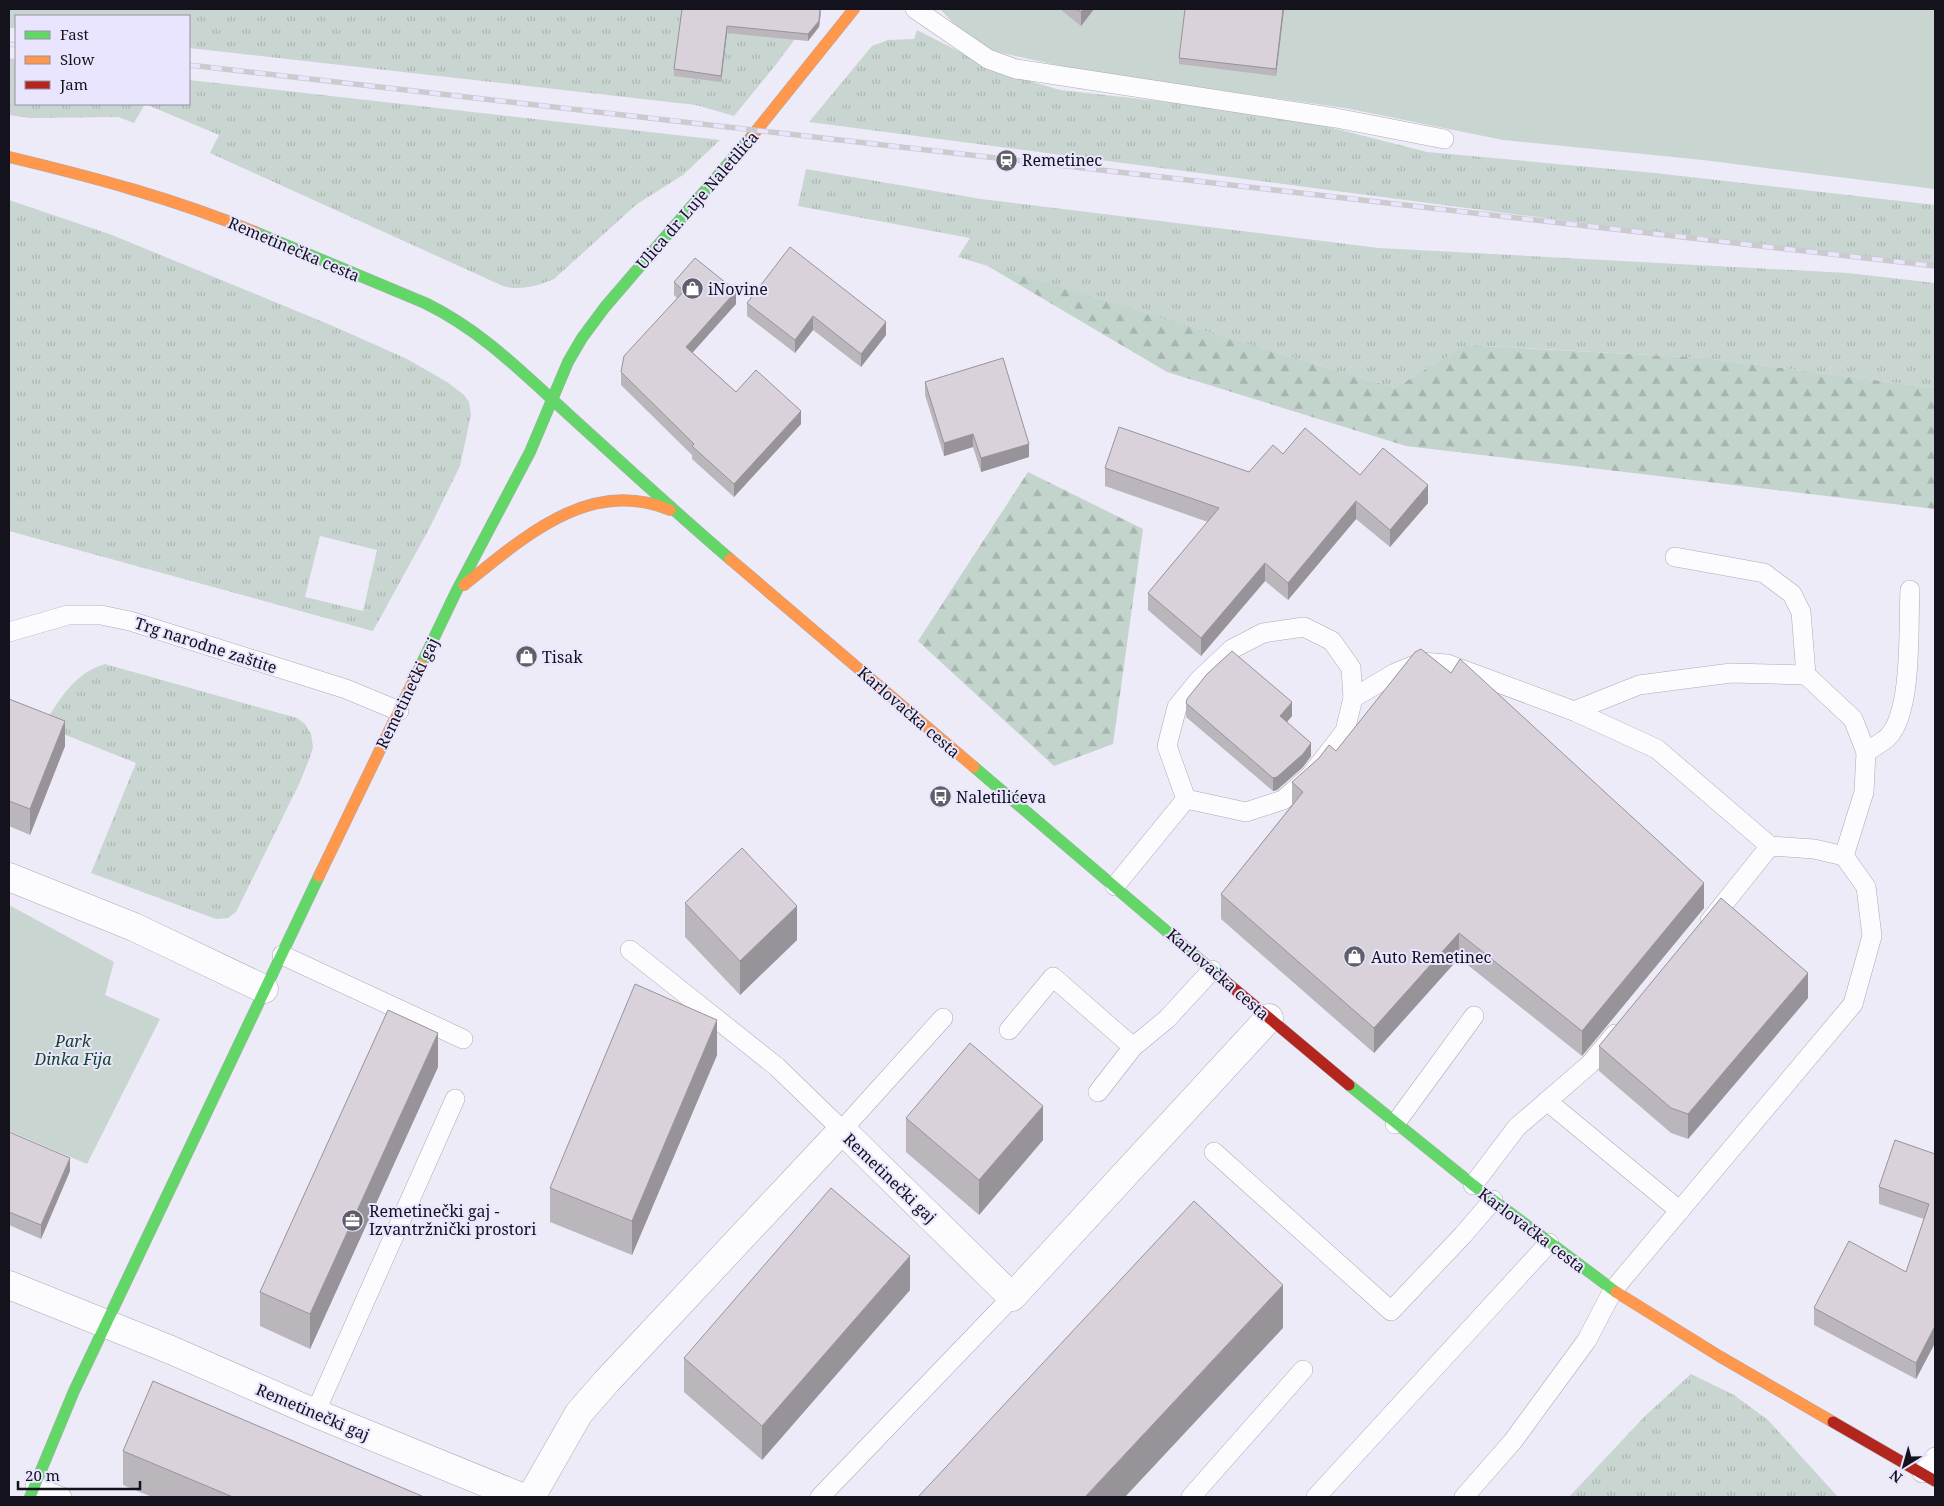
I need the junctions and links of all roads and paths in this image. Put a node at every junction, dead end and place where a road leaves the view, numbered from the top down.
1 (854, 9) edge
2 (915, 9) edge
3 (1444, 139) dead end
4 (9, 157) edge
5 (552, 398) junction
6 (674, 511) junction
7 (1675, 557) dead end
8 (1910, 590) dead end
9 (456, 592) junction
10 (9, 632) edge
11 (1806, 676) junction
12 (1353, 698) junction
13 (399, 711) junction
14 (1574, 711) junction
15 (1866, 752) junction
16 (1186, 799) junction
17 (1770, 846) junction
18 (1844, 856) junction
19 (9, 877) edge
20 (1115, 886) junction
21 (1701, 931) edge
22 (630, 950) dead end
23 (282, 955) junction
24 (1212, 970) junction
25 (264, 989) junction
26 (1474, 1016) dead end
27 (942, 1018) dead end
28 (1269, 1018) junction
29 (1627, 1020) edge
30 (1009, 1030) dead end
31 (463, 1039) dead end
32 (1133, 1048) junction
33 (1098, 1092) dead end
34 (455, 1100) dead end
35 (1547, 1101) junction
36 (1395, 1124) junction
37 (842, 1130) junction
38 (1214, 1152) dead end
39 (1473, 1185) junction
40 (1492, 1200) junction
41 (1680, 1211) junction
42 (1549, 1242) junction
43 (9, 1285) edge
44 (1612, 1290) junction
45 (1012, 1297) junction
46 (106, 1323) junction
47 (1303, 1370) dead end
48 (315, 1414) junction
49 (1935, 1457) edge
50 (1929, 1477) edge
51 (33, 1491) edge
52 (62, 1497) edge
53 (521, 1497) edge
54 (531, 1497) edge
55 (820, 1497) edge
56 (1191, 1497) edge
57 (1316, 1497) edge
58 (1464, 1497) edge

1 - 5 main road, Ulica dr. Luje Naletilića
2 - 3 lane
4 - 5 main road, Remetinečka cesta
5 - 6 main road, Karlovačka cesta
5 - 9 main road, Remetinečki gaj
6 - 9 main road
6 - 20 main road, Karlovačka cesta
7 - 11 lane
8 - 15 lane
9 - 13 main road, Remetinečki gaj
10 - 13 lane, Trg narodne zaštite
11 - 14 lane
11 - 15 lane
12 - 14 lane
12 - 16 lane
12 - 16 lane
13 - 23 main road, Remetinečki gaj
14 - 17 lane
15 - 18 lane
16 - 20 lane
17 - 18 lane
17 - 21 lane
18 - 41 lane
19 - 25 street
20 - 24 main road, Karlovačka cesta
22 - 37 lane
23 - 25 main road, Remetinečki gaj
23 - 31 lane
24 - 28 main road, Karlovačka cesta
24 - 32 lane
25 - 46 main road, Remetinečki gaj
26 - 36 lane
27 - 37 lane
28 - 36 main road, Karlovačka cesta
28 - 45 street
29 - 35 lane
30 - 32 lane
32 - 33 lane
34 - 48 lane
35 - 39 lane
35 - 41 lane
36 - 39 main road, Karlovačka cesta
37 - 45 street, Remetinečki gaj
37 - 54 street, Remetinečki gaj
38 - 40 lane
39 - 40 main road, Karlovačka cesta
40 - 42 main road, Karlovačka cesta
41 - 44 lane
42 - 44 main road, Karlovačka cesta
42 - 57 lane
43 - 46 street, Remetinečki gaj
44 - 50 main road, Karlovačka cesta
44 - 58 lane
45 - 55 lane
46 - 48 street, Remetinečki gaj
46 - 51 main road, Remetinečki gaj
47 - 56 lane
48 - 53 street, Remetinečki gaj
49 - 50 lane
51 - 52 lane

